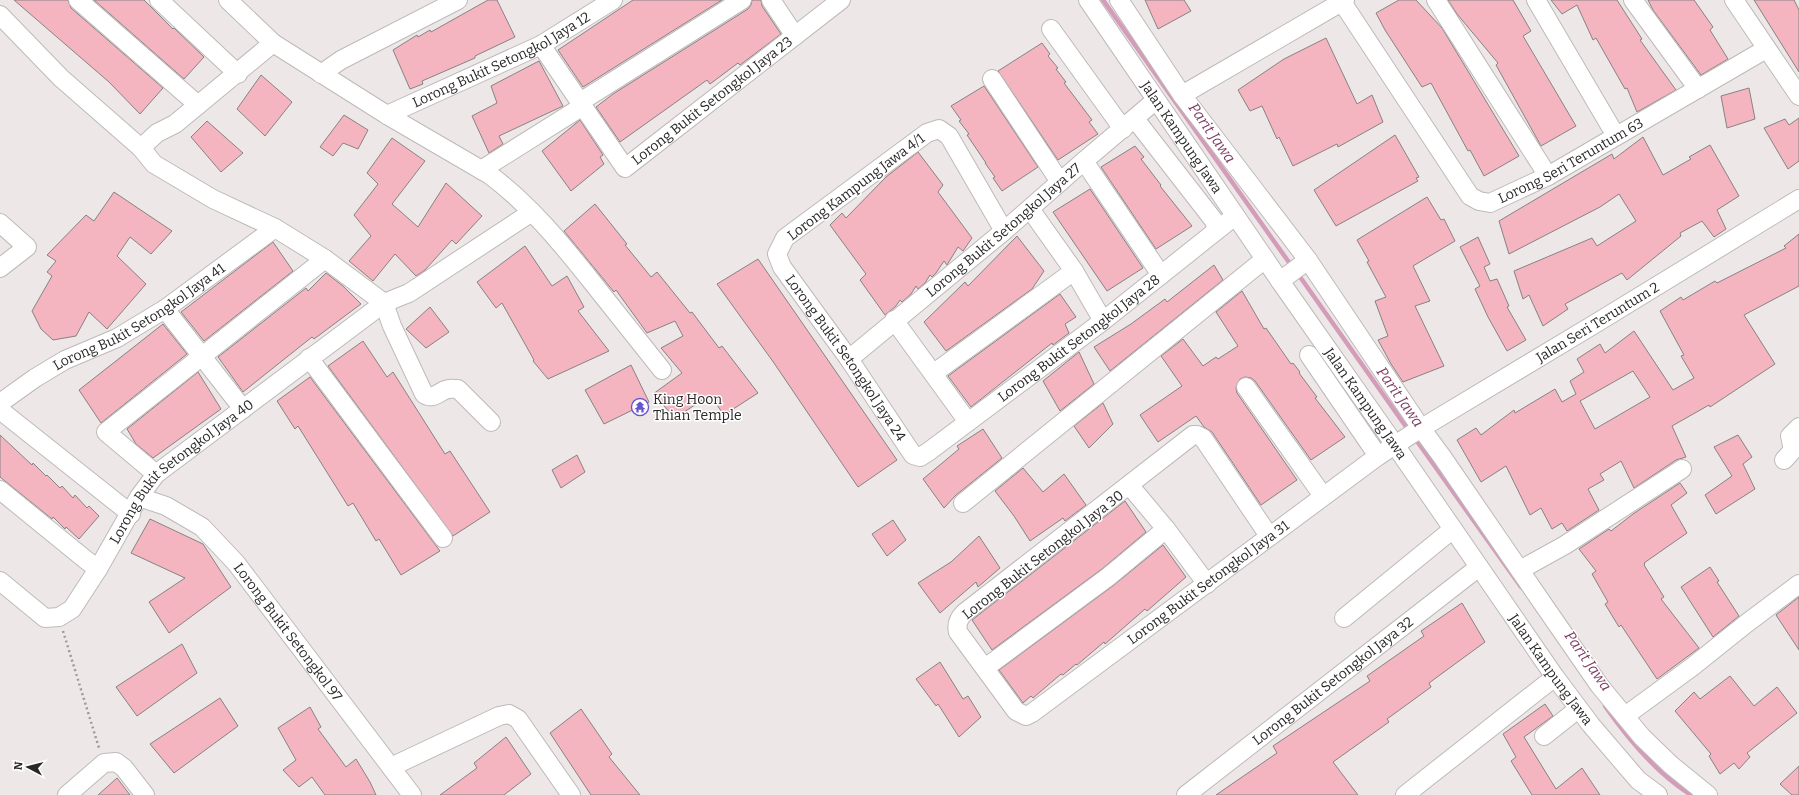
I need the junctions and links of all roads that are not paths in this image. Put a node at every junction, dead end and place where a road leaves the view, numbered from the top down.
1 (78, 0) edge
2 (158, 0) edge
3 (228, 0) edge
4 (458, 0) edge
5 (613, 0) edge
6 (742, 0) edge
7 (771, 0) edge
8 (841, 0) edge
9 (1089, 0) edge
10 (1119, 0) edge
11 (1436, 0) edge
12 (1536, 0) edge
13 (1633, 0) edge
14 (1734, 0) edge
15 (1344, 1) edge
16 (0, 15) edge
17 (1051, 29) dead end
18 (795, 36) junction
19 (273, 43) junction
20 (541, 46) junction
21 (1766, 49) junction
22 (238, 74) junction
23 (321, 74) junction
24 (992, 79) dead end
25 (1698, 89) junction
26 (1182, 95) junction
27 (1799, 96) edge
28 (1156, 100) junction
29 (581, 104) junction
30 (198, 105) junction
31 (387, 115) junction
32 (1129, 124) junction
33 (1616, 136) junction
34 (141, 148) junction
35 (1084, 161) junction
36 (481, 170) junction
37 (1548, 176) junction
38 (1060, 182) junction
39 (1799, 199) edge
40 (1030, 209) junction
41 (532, 212) junction
42 (1236, 216) junction
43 (0, 223) edge
44 (275, 228) junction
45 (1004, 231) junction
46 (1216, 231) junction
47 (777, 254) joint
48 (325, 259) junction
49 (1265, 259) junction
50 (1308, 260) junction
51 (0, 268) edge
52 (1074, 271) junction
53 (1161, 275) junction
54 (1285, 278) junction
55 (384, 303) junction
56 (165, 309) junction
57 (894, 320) junction
58 (1103, 321) junction
59 (201, 355) junction
60 (1308, 355) dead end
61 (309, 358) junction
62 (849, 359) junction
63 (662, 370) dead end
64 (934, 373) junction
65 (1246, 387) dead end
66 (0, 404) edge
67 (243, 409) junction
68 (0, 410) edge
69 (491, 422) dead end
70 (968, 422) junction
71 (1799, 427) edge
72 (1408, 436) junction
73 (1378, 456) junction
74 (920, 457) joint
75 (1784, 460) dead end
76 (1682, 468) dead end
77 (156, 474) junction
78 (1130, 486) junction
79 (0, 490) edge
80 (1323, 496) junction
81 (139, 497) junction
82 (963, 503) dead end
83 (131, 514) junction
84 (1166, 529) junction
85 (1453, 529) junction
86 (1269, 536) junction
87 (443, 538) dead end
88 (1479, 567) junction
89 (98, 569) junction
90 (1520, 570) junction
91 (0, 581) edge
92 (1207, 584) junction
93 (1799, 584) edge
94 (1344, 618) dead end
95 (985, 668) junction
96 (1555, 677) junction
97 (1578, 709) junction
98 (1020, 714) joint
99 (1625, 716) junction
100 (1544, 736) dead end
101 (391, 767) junction
102 (1422, 789) edge
103 (1651, 793) edge
104 (67, 795) edge
105 (145, 795) edge
106 (412, 795) edge
107 (571, 795) edge
108 (1186, 795) edge
109 (1405, 795) edge
110 (1708, 795) edge

1 - 30 street
2 - 22 street
3 - 19 street
4 - 23 street
5 - 20 street, Lorong Bukit Setongkol Jaya 12
6 - 29 street
7 - 18 street
8 - 18 street, Lorong Bukit Setongkol Jaya 23
9 - 28 street, Jalan Kampung Jawa
10 - 26 street, Jalan Kampung Jawa
11 - 37 street
12 - 33 street
13 - 25 street
14 - 21 street
15 - 26 street
15 - 37 street, Lorong Seri Teruntum 63
16 - 34 street
17 - 32 street
18 - 29 street, Lorong Bukit Setongkol Jaya 23
19 - 22 street
19 - 23 street
20 - 29 street, Lorong Bukit Setongkol Jaya 23
20 - 31 street, Lorong Bukit Setongkol Jaya 12
21 - 25 street, Lorong Seri Teruntum 63
21 - 27 street
22 - 30 street
23 - 31 street
24 - 38 street
25 - 33 street, Lorong Seri Teruntum 63
26 - 50 street, Jalan Kampung Jawa
28 - 32 street, Lorong Bukit Setongkol Jaya 27
28 - 42 street, Jalan Kampung Jawa
29 - 36 street
30 - 34 street
31 - 36 street
32 - 35 street, Lorong Bukit Setongkol Jaya 27
32 - 46 street
33 - 37 street, Lorong Seri Teruntum 63
34 - 44 street
35 - 38 street, Lorong Bukit Setongkol Jaya 27
35 - 53 street
36 - 41 street
38 - 40 street, Lorong Bukit Setongkol Jaya 27
39 - 72 street, Jalan Seri Teruntum 2
40 - 45 street, Lorong Bukit Setongkol Jaya 27
40 - 52 street
41 - 55 street, Lorong Bukit Setongkol Jaya 40
41 - 63 street
42 - 46 street, Lorong Bukit Setongkol Jaya 28
42 - 49 street, Jalan Kampung Jawa
43 - 51 street
44 - 48 street
44 - 56 street, Lorong Bukit Setongkol Jaya 41
45 - 47 street, Lorong Kampung Jawa 4/1
45 - 57 street, Lorong Bukit Setongkol Jaya 27
46 - 53 street, Lorong Bukit Setongkol Jaya 28
47 - 62 street, Lorong Bukit Setongkol Jaya 24
48 - 55 street
48 - 59 street
49 - 54 street, Jalan Kampung Jawa
49 - 82 street
50 - 54 street
50 - 72 street, Jalan Kampung Jawa
52 - 58 street
52 - 64 street
53 - 58 street, Lorong Bukit Setongkol Jaya 28
54 - 72 street, Jalan Kampung Jawa
55 - 61 street, Lorong Bukit Setongkol Jaya 40
55 - 69 street
56 - 59 street
56 - 66 street, Lorong Bukit Setongkol Jaya 41
57 - 62 street, Lorong Bukit Setongkol Jaya 27
57 - 64 street
58 - 70 street, Lorong Bukit Setongkol Jaya 28
59 - 67 street
59 - 77 street
60 - 73 street, Jalan Kampung Jawa
61 - 67 street, Lorong Bukit Setongkol Jaya 40
61 - 87 street
62 - 74 street, Lorong Bukit Setongkol Jaya 24
64 - 70 street
65 - 80 street
67 - 77 street, Lorong Bukit Setongkol Jaya 40
68 - 83 street
70 - 74 street, Lorong Bukit Setongkol Jaya 28
71 - 75 street
72 - 73 street, Lorong Bukit Setongkol Jaya 31
72 - 85 street, Jalan Kampung Jawa
72 - 90 street, Jalan Kampung Jawa
73 - 80 street, Lorong Bukit Setongkol Jaya 31
76 - 90 street
77 - 81 street, Lorong Bukit Setongkol Jaya 40
78 - 84 street
78 - 86 street, Lorong Bukit Setongkol Jaya 30
78 - 95 street, Lorong Bukit Setongkol Jaya 30
79 - 89 street
80 - 86 street, Lorong Bukit Setongkol Jaya 31
81 - 83 street, Lorong Bukit Setongkol Jaya 40
81 - 101 street, Lorong Bukit Setongkol 97
83 - 89 street, Lorong Bukit Setongkol Jaya 40
84 - 92 street
84 - 95 street
85 - 88 street, Jalan Kampung Jawa
85 - 94 street
86 - 92 street, Lorong Bukit Setongkol Jaya 31
88 - 96 street, Jalan Kampung Jawa
88 - 108 street, Lorong Bukit Setongkol Jaya 32
89 - 91 street, Lorong Bukit Setongkol Jaya 40
90 - 99 street, Jalan Kampung Jawa
92 - 98 street, Lorong Bukit Setongkol Jaya 31
93 - 99 street
95 - 98 street, Lorong Bukit Setongkol Jaya 30
96 - 97 street, Jalan Kampung Jawa
96 - 102 street
97 - 100 street
97 - 103 street, Jalan Kampung Jawa
99 - 110 street, Jalan Kampung Jawa
101 - 106 street, Lorong Bukit Setongkol 97
101 - 107 street
102 - 109 street
104 - 105 street

